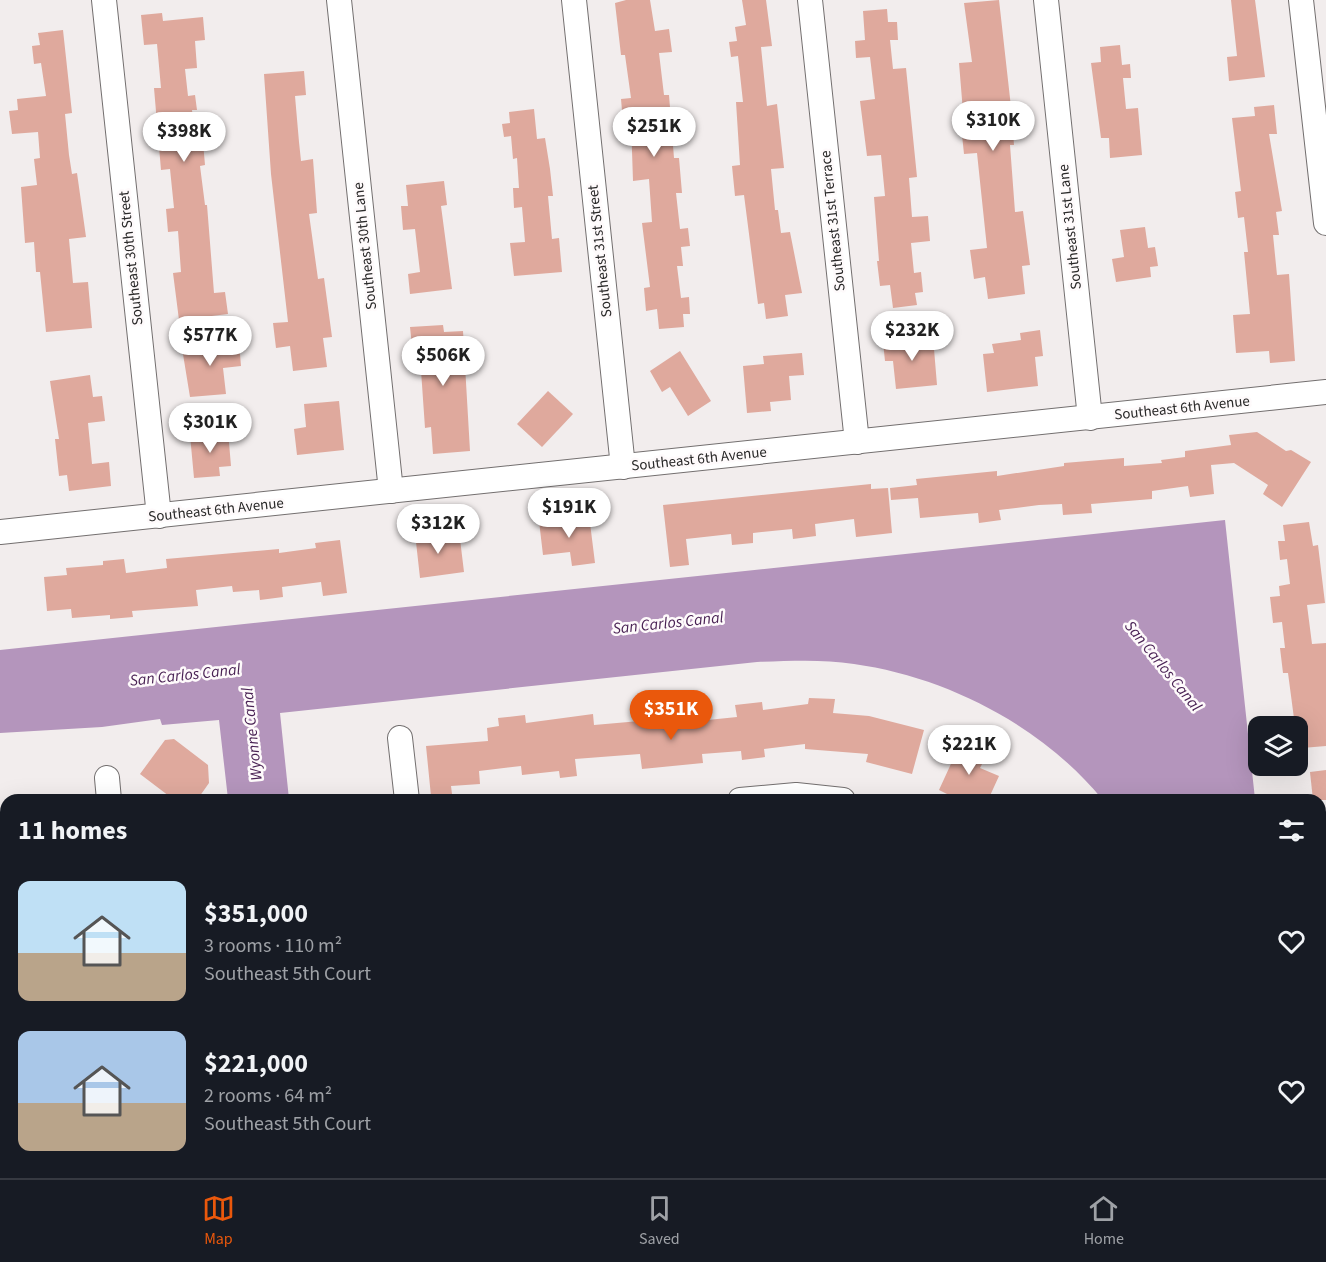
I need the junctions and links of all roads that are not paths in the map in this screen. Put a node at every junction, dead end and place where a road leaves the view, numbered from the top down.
1 (104, 0) edge
2 (339, 0) edge
3 (574, 0) edge
4 (810, 0) edge
5 (1046, 0) edge
6 (1301, 0) edge
7 (1316, 46) edge
8 (1326, 224) edge
9 (1326, 392) edge
10 (1090, 418) junction
11 (857, 442) junction
12 (623, 467) junction
13 (391, 491) junction
14 (159, 516) junction
15 (0, 532) edge
16 (400, 738) dead end
17 (406, 794) edge

1 - 14 street, Southeast 30th Street
2 - 13 street, Southeast 30th Lane
3 - 12 street, Southeast 31st Street
4 - 11 street, Southeast 31st Terrace
5 - 10 street, Southeast 31st Lane
6 - 7 street
7 - 8 street
9 - 10 street, Southeast 6th Avenue
10 - 11 street, Southeast 6th Avenue
11 - 12 street, Southeast 6th Avenue
12 - 13 street, Southeast 6th Avenue
13 - 14 street, Southeast 6th Avenue
14 - 15 street, Southeast 6th Avenue
16 - 17 street

